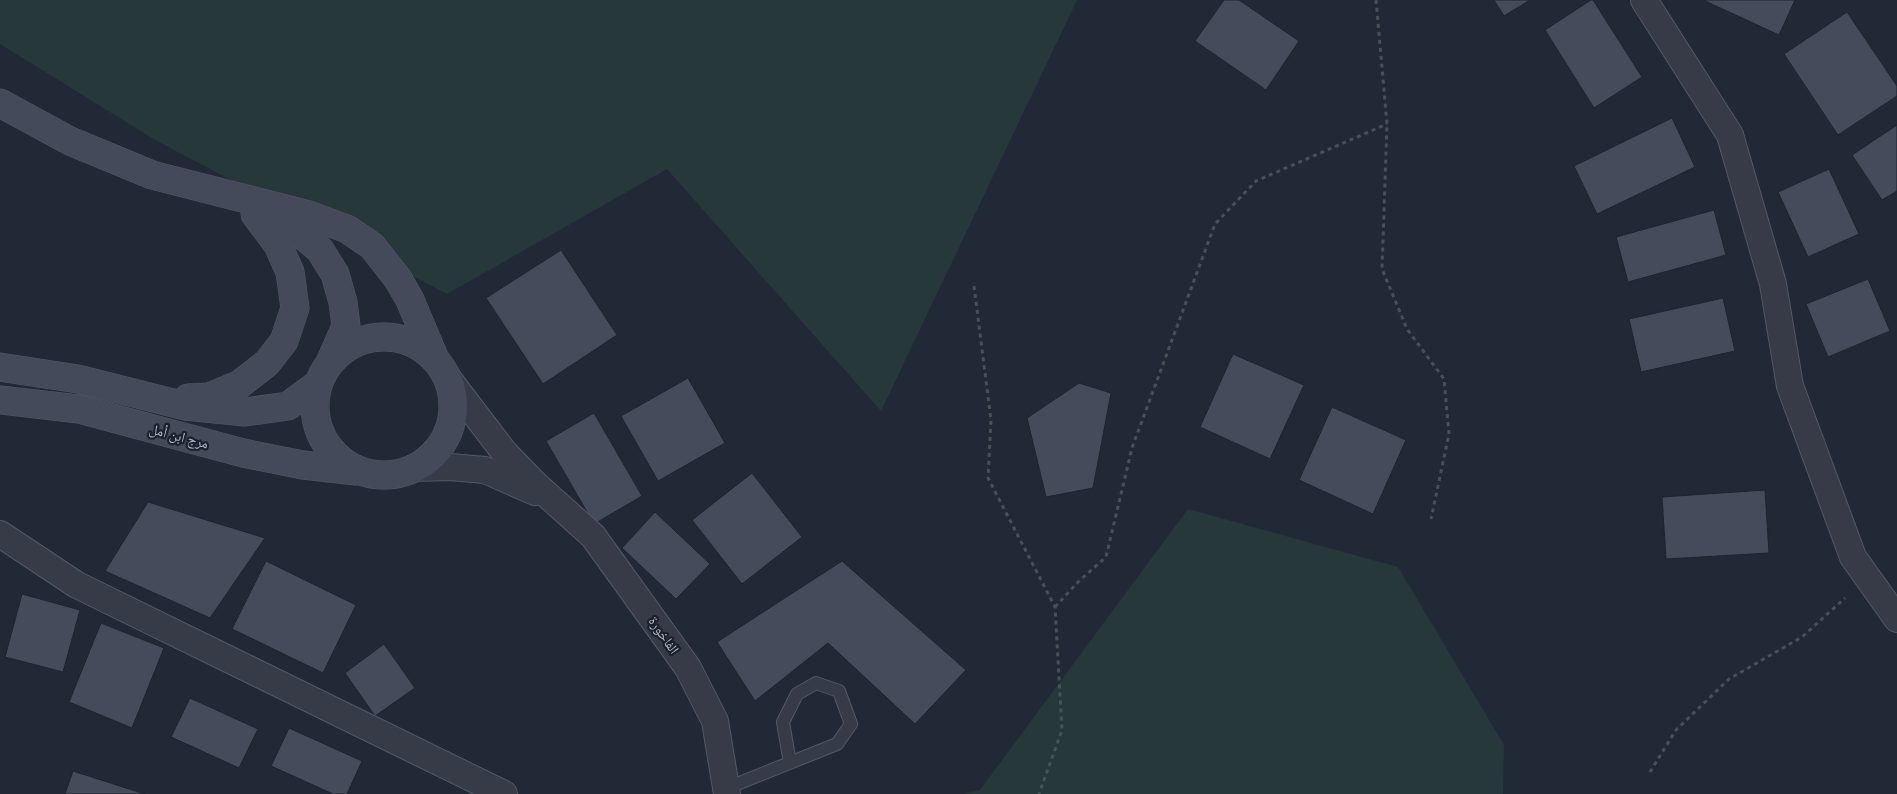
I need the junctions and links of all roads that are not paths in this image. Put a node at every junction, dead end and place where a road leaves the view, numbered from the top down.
1 (1644, 0) edge
2 (0, 103) edge
3 (232, 195) junction
4 (255, 214) junction
5 (440, 367) junction
6 (0, 368) edge
7 (324, 373) junction
8 (0, 400) edge
9 (159, 400) junction
10 (414, 468) junction
11 (357, 471) junction
12 (553, 501) junction
13 (0, 534) edge
14 (1897, 619) edge
15 (790, 763) junction
16 (727, 791) edge
17 (504, 794) edge

1 - 14 street
2 - 3 street
3 - 4 street
3 - 5 street
4 - 7 street
4 - 9 street
5 - 7 street
5 - 10 street
5 - 12 street, الفاخورة
6 - 9 street
7 - 9 street
7 - 11 street
8 - 11 street, مرج ابن أمل
10 - 11 street
10 - 12 street, الفاخورة
12 - 16 street, الفاخورة
13 - 17 street
15 - 15 lane
15 - 16 lane

